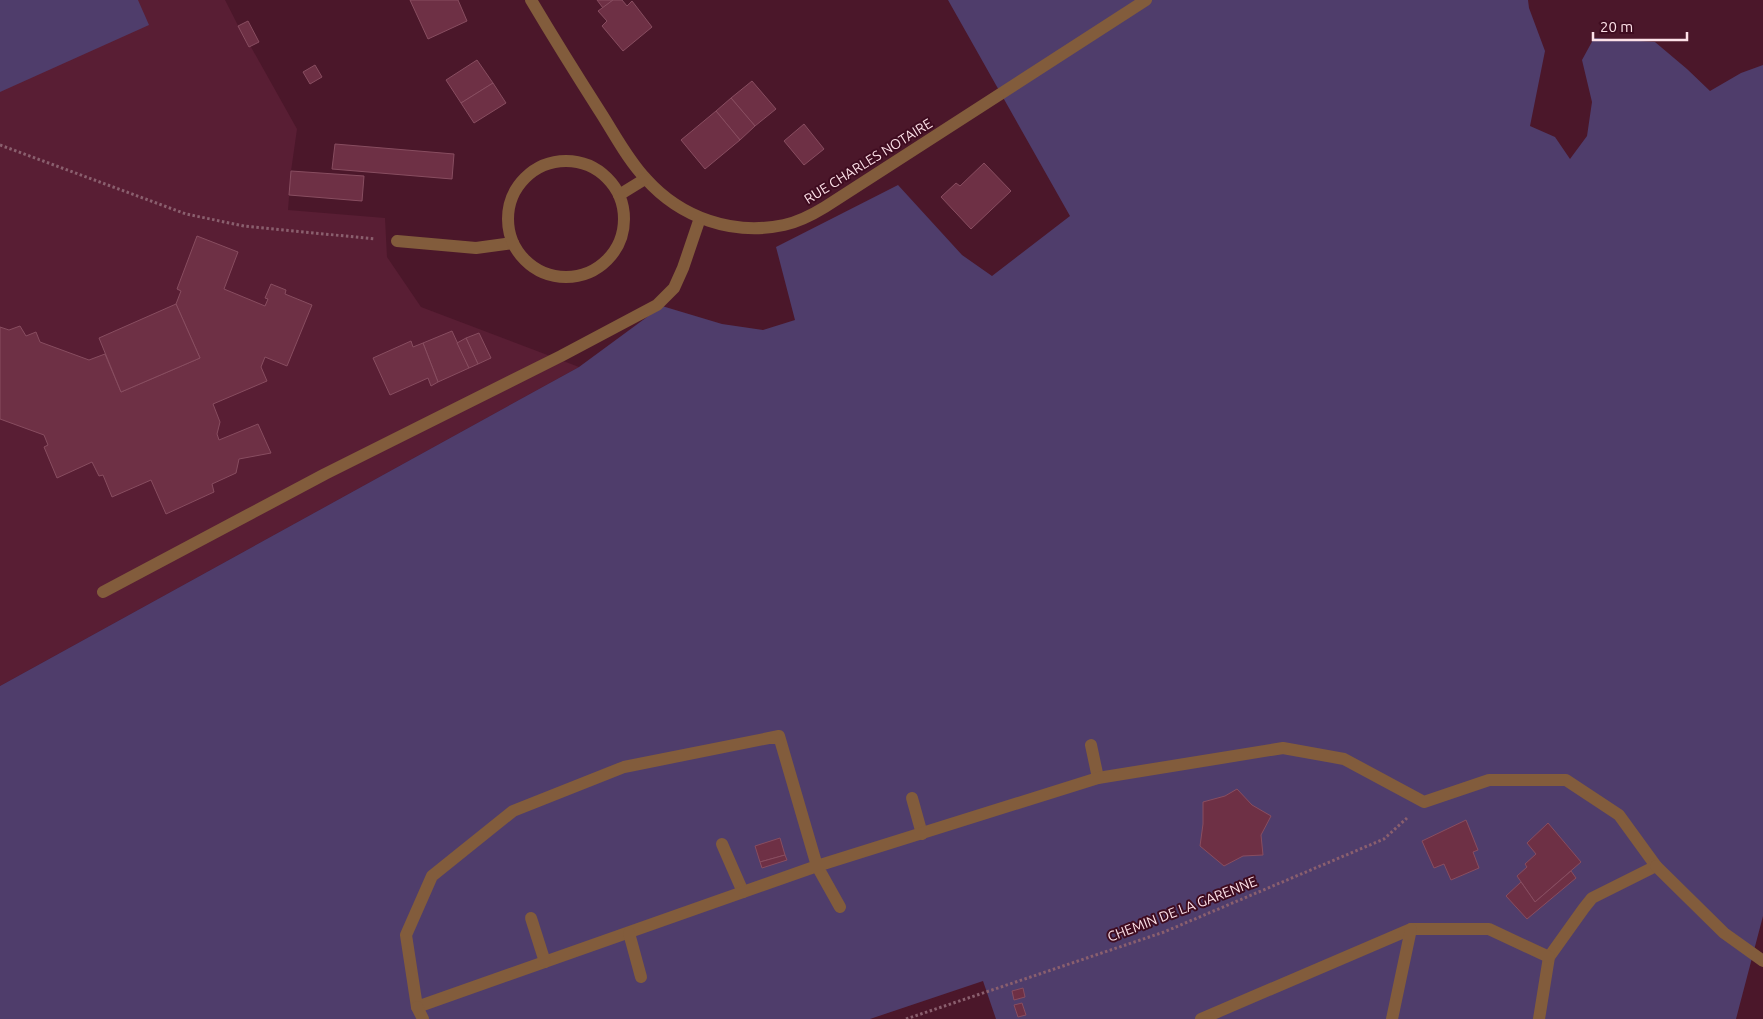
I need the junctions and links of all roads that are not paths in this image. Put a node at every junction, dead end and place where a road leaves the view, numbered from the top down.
1 (531, 0) edge
2 (1146, 0) edge
3 (646, 179) junction
4 (620, 195) junction
5 (700, 218) junction
6 (397, 241) road end
7 (513, 244) junction
8 (103, 592) dead end
9 (1091, 745) dead end
10 (1098, 778) junction
11 (912, 798) dead end
12 (922, 834) junction
13 (722, 844) dead end
14 (817, 866) junction
15 (1656, 866) junction
16 (743, 892) junction
17 (840, 906) dead end
18 (530, 918) dead end
19 (1411, 929) junction
20 (629, 933) junction
21 (1549, 957) junction
22 (1763, 961) edge
23 (546, 962) junction
24 (641, 977) dead end
25 (416, 1007) junction
26 (423, 1019) edge
27 (1201, 1019) edge
28 (1392, 1019) edge
29 (1539, 1019) edge

1 - 3 street, RUE CHARLES NOTAIRE
2 - 5 street, RUE CHARLES NOTAIRE
3 - 4 street
3 - 5 street, RUE CHARLES NOTAIRE
4 - 7 street
4 - 7 street
5 - 8 street
6 - 7 street
9 - 10 street
10 - 12 street
10 - 15 street
11 - 12 street
12 - 14 street
13 - 16 street
14 - 16 street
14 - 17 street
14 - 25 street
15 - 21 street
15 - 22 street
16 - 20 street
18 - 23 street
19 - 21 street
19 - 27 street
19 - 28 street
20 - 23 street
20 - 24 street
21 - 29 street
23 - 25 street
25 - 26 street

